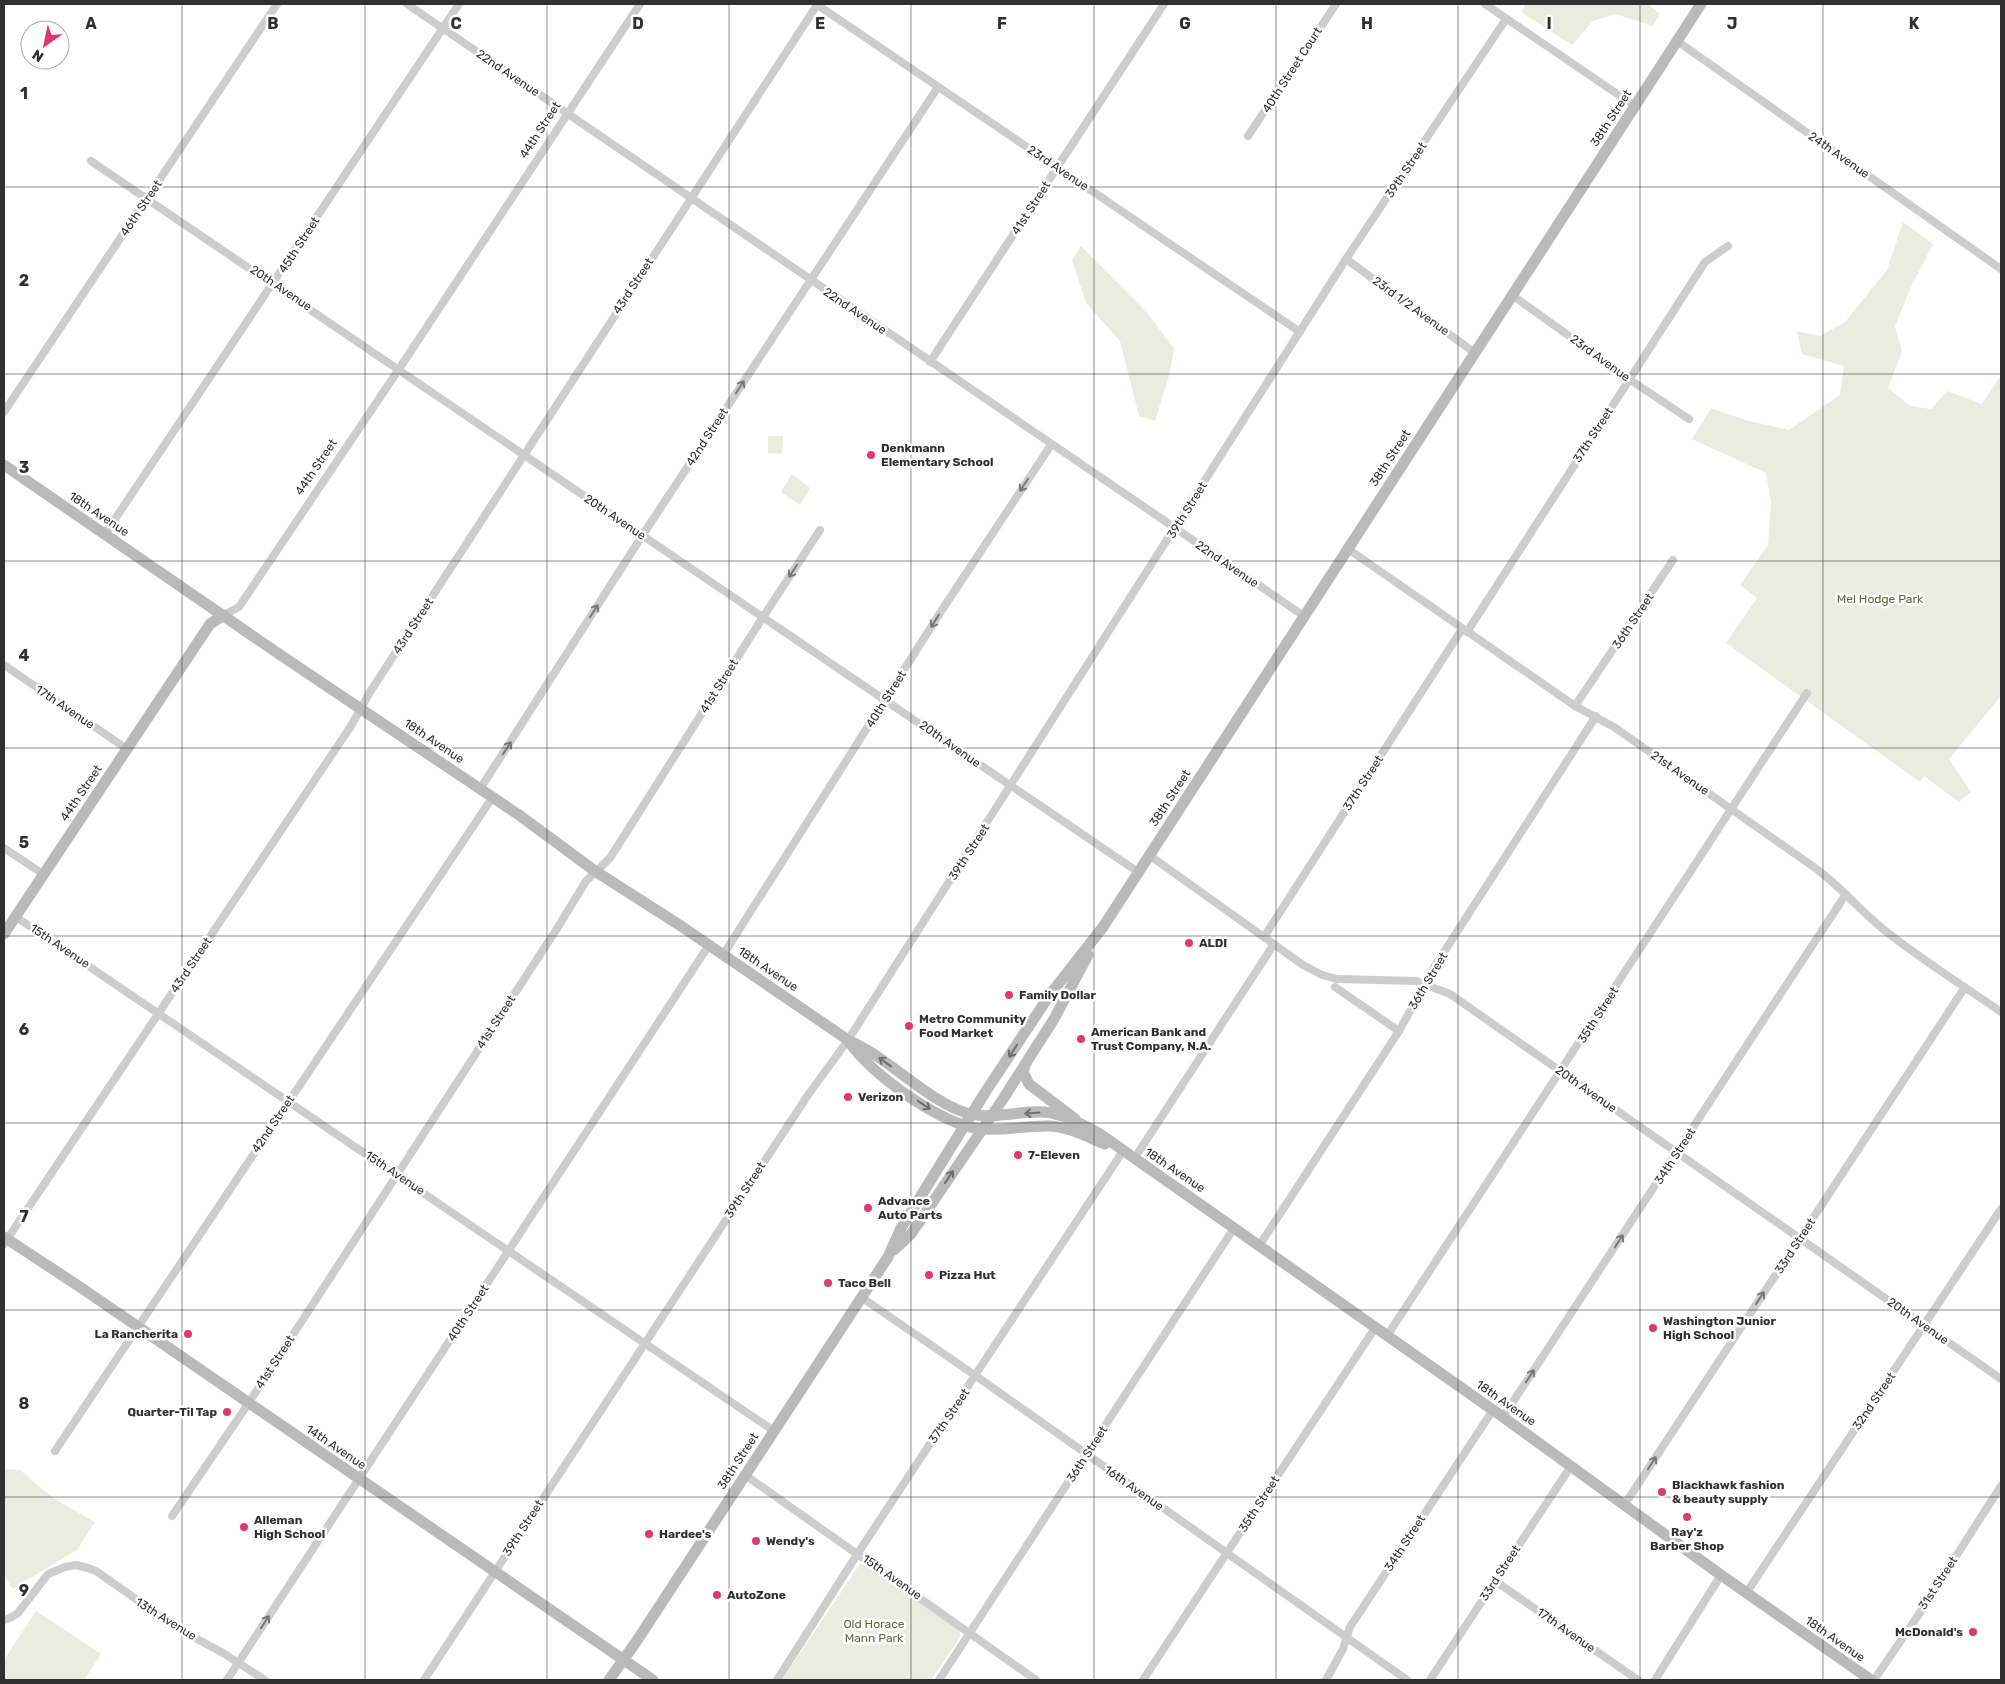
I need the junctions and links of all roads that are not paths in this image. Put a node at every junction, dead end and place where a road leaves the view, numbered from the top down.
1 (276, 4) edge
2 (407, 4) edge
3 (459, 4) edge
4 (640, 4) edge
5 (816, 4) edge
6 (1164, 4) edge
7 (1336, 4) edge
8 (1484, 4) edge
9 (1701, 4) edge
10 (1506, 18) junction
11 (442, 28) junction
12 (1677, 41) junction
13 (938, 87) junction
14 (1635, 106) junction
15 (567, 113) junction
16 (1248, 136) dead end
17 (92, 160) dead end
18 (1057, 168) junction
19 (147, 198) junction
20 (690, 198) junction
21 (1728, 246) dead end
22 (1346, 259) junction
23 (2001, 269) edge
24 (810, 280) junction
25 (274, 283) junction
26 (1512, 295) junction
27 (1300, 332) junction
28 (1475, 353) junction
29 (930, 362) junction
30 (398, 369) junction
31 (1629, 379) junction
32 (4, 412) edge
33 (1689, 419) dead end
34 (1051, 445) junction
35 (523, 455) junction
36 (4, 465) edge
37 (1175, 528) junction
38 (820, 530) dead end
39 (105, 534) junction
40 (642, 536) junction
41 (1348, 548) junction
42 (1673, 560) dead end
43 (224, 616) junction
44 (1304, 616) junction
45 (763, 617) junction
46 (1464, 631) junction
47 (4, 665) edge
48 (1807, 692) dead end
49 (885, 700) junction
50 (1575, 706) junction
51 (361, 709) junction
52 (1596, 716) junction
53 (127, 749) junction
54 (1010, 786) junction
55 (480, 789) junction
56 (492, 798) junction
57 (1732, 810) junction
58 (4, 848) edge
59 (1149, 855) junction
60 (595, 871) junction
61 (1138, 872) junction
62 (43, 874) junction
63 (1846, 894) junction
64 (16, 917) junction
65 (1103, 927) junction
66 (4, 934) edge
67 (1264, 937) junction
68 (1274, 944) junction
69 (709, 945) junction
70 (722, 955) junction
71 (1425, 983) junction
72 (1335, 987) dead end
73 (1965, 987) junction
74 (2001, 1012) edge
75 (159, 1013) junction
76 (1399, 1031) junction
77 (848, 1040) junction
78 (1025, 1064) junction
79 (1561, 1072) junction
80 (288, 1102) junction
81 (971, 1114) junction
82 (991, 1116) junction
83 (1080, 1123) junction
84 (965, 1126) junction
85 (982, 1129) junction
86 (1123, 1151) junction
87 (1677, 1152) junction
88 (1134, 1159) junction
89 (397, 1174) junction
90 (2001, 1209) edge
91 (1234, 1228) junction
92 (1800, 1238) junction
93 (5, 1240) edge
94 (1260, 1246) junction
95 (509, 1250) junction
96 (888, 1257) junction
97 (861, 1297) junction
98 (1925, 1325) junction
99 (137, 1327) junction
100 (1375, 1328) junction
101 (1387, 1336) junction
102 (645, 1342) junction
103 (976, 1376) junction
104 (2001, 1379) edge
105 (248, 1404) junction
106 (1498, 1414) junction
107 (774, 1431) junction
108 (55, 1451) dead end
109 (1087, 1454) junction
110 (1570, 1466) junction
111 (746, 1475) junction
112 (359, 1479) junction
113 (2001, 1486) edge
114 (1625, 1504) junction
115 (172, 1516) dead end
116 (858, 1553) junction
117 (1227, 1554) junction
118 (494, 1572) junction
119 (1721, 1575) junction
120 (1495, 1581) junction
121 (1747, 1592) junction
122 (4, 1620) edge
123 (970, 1632) junction
124 (1347, 1638) junction
125 (623, 1660) junction
126 (239, 1663) junction
127 (1857, 1677) edge
128 (227, 1680) edge
129 (264, 1680) edge
130 (424, 1680) edge
131 (609, 1680) edge
132 (653, 1680) edge
133 (776, 1680) edge
134 (939, 1680) edge
135 (1036, 1680) edge
136 (1143, 1680) edge
137 (1326, 1680) edge
138 (1407, 1680) edge
139 (1430, 1680) edge
140 (1638, 1680) edge
141 (1655, 1680) edge
142 (1873, 1680) edge

1 - 19 street, 46th Street
2 - 11 street, 22nd Avenue
3 - 11 street, 45th Street
4 - 15 street, 44th Street
5 - 13 street, 23rd Avenue
5 - 20 street, 43rd Street
6 - 18 street, 41st Street
7 - 16 street, 40th Street Court
8 - 10 street
9 - 12 street, 38th Street
10 - 14 street
10 - 22 street, 39th Street
11 - 15 street, 22nd Avenue
11 - 25 street, 45th Street
12 - 14 street, 38th Street
12 - 23 street, 24th Avenue
13 - 18 street, 23rd Avenue
13 - 24 street, 42nd Street
14 - 26 street, 38th Street
15 - 20 street, 22nd Avenue
15 - 30 street, 44th Street
17 - 19 street, 20th Avenue
18 - 27 street, 23rd Avenue
18 - 29 street, 41st Street
19 - 25 street, 20th Avenue
19 - 32 street, 46th Street
20 - 24 street, 22nd Avenue
20 - 35 street, 43rd Street
21 - 31 street, 37th Street
22 - 27 street, 39th Street
22 - 28 street, 23rd 1/2 Avenue
24 - 29 street, 22nd Avenue
40 -> 24 street, 42nd Street
25 - 30 street, 20th Avenue
25 - 39 street, 45th Street
26 - 28 street, 38th Street
26 - 31 street, 23rd Avenue
27 - 37 street, 39th Street
28 - 41 street, 38th Street
29 - 34 street, 22nd Avenue
30 - 35 street, 20th Avenue
30 - 43 street, 44th Street
31 - 33 street, 23rd Avenue
31 - 46 street, 37th Street
34 - 37 street, 22nd Avenue
34 -> 49 street, 40th Street
35 - 40 street, 20th Avenue
35 - 51 street, 43rd Street
36 - 39 street, 18th Avenue
37 - 44 street, 22nd Avenue
37 - 54 street, 39th Street
38 -> 45 street, 41st Street
39 - 43 street, 18th Avenue
40 - 45 street, 20th Avenue
55 -> 40 street, 42nd Street
41 - 44 street, 38th Street
41 - 46 street, 21st Avenue
42 - 50 street, 36th Street
43 - 51 street, 18th Avenue
43 - 53 street, 44th Street
44 - 59 street, 38th Street
45 - 49 street, 20th Avenue
45 - 60 street, 41st Street
46 - 50 street, 21st Avenue
46 - 67 street, 37th Street
47 - 53 street, 17th Avenue
48 - 57 street, 35th Street
49 - 54 street, 20th Avenue
49 - 70 street, 40th Street
50 - 52 street, 21st Avenue
51 - 55 street, 18th Avenue
51 - 75 street, 43rd Street
52 - 57 street, 21st Avenue
52 - 71 street, 36th Street
53 - 62 street, 44th Street
54 - 61 street, 20th Avenue
54 - 77 street, 39th Street
55 - 56 street, 18th Avenue
56 - 60 street, 18th Avenue
56 - 80 street, 42nd Street
57 - 63 street, 21st Avenue
57 - 79 street, 35th Street
58 - 62 street
59 - 61 street, 38th Street
59 - 67 street, 20th Avenue
60 - 69 street, 18th Avenue
60 - 89 street, 41st Street
61 - 65 street, 38th Street
62 - 64 street, 44th Street
63 - 73 street, 21st Avenue
63 - 87 street, 34th Street
64 - 66 street, 44th Street
64 - 75 street, 15th Avenue
65 - 78 street, 38th Street
65 -> 81 street, 38th Street
67 - 68 street, 20th Avenue
68 - 71 street, 20th Avenue
68 - 88 street
69 - 70 street, 18th Avenue
69 - 95 street, 40th Street
70 - 77 street, 18th Avenue
71 - 76 street, 36th Street
71 - 79 street, 20th Avenue
72 - 76 street
73 - 74 street, 21st Avenue
73 - 92 street, 33rd Street
75 - 80 street, 15th Avenue
75 - 93 street, 43rd Street
76 - 94 street, 36th Street
81 -> 77 street, 18th Avenue
77 -> 84 street, 18th Avenue
77 - 102 street, 39th Street
78 - 82 street, 38th Street
78 - 83 street
79 - 87 street, 20th Avenue
79 - 101 street, 35th Street
80 - 89 street, 15th Avenue
80 - 99 street, 42nd Street
81 - 82 street, 18th Avenue
81 - 84 street, 38th Street
83 -> 82 street, 18th Avenue
82 - 85 street, 38th Street
83 - 86 street, 18th Avenue
84 - 85 street, 18th Avenue
84 - 96 street, 38th Street
85 - 86 street, 18th Avenue
96 -> 85 street, 38th Street
86 - 88 street, 18th Avenue
86 - 103 street, 37th Street
87 - 92 street, 20th Avenue
106 -> 87 street, 34th Street
88 - 91 street, 18th Avenue
89 - 95 street, 15th Avenue
89 - 105 street, 41st Street
90 - 98 street, 32nd Street
91 - 94 street, 18th Avenue
91 - 109 street, 36th Street
92 - 98 street, 20th Avenue
114 -> 92 street, 33rd Street
93 - 99 street, 14th Avenue
94 - 100 street, 18th Avenue
95 - 102 street, 15th Avenue
95 - 112 street, 40th Street
96 - 97 street, 38th Street
97 - 103 street, 16th Avenue
97 - 107 street, 38th Street
98 - 104 street, 20th Avenue
98 - 121 street, 32nd Street
99 - 105 street, 14th Avenue
99 - 108 street, 42nd Street
100 - 101 street, 18th Avenue
100 - 117 street, 35th Street
101 - 106 street, 18th Avenue
102 - 107 street, 15th Avenue
102 - 118 street, 39th Street
103 - 109 street, 16th Avenue
103 - 116 street, 37th Street
105 - 112 street, 14th Avenue
105 - 115 street, 41st Street
106 - 110 street, 18th Avenue
106 - 124 street, 34th Street
107 - 111 street, 38th Street
109 - 117 street, 16th Avenue
109 - 123 street, 36th Street
110 - 114 street, 18th Avenue
110 - 120 street, 33rd Street
111 - 116 street, 15th Avenue
111 - 125 street, 38th Street
112 - 118 street, 14th Avenue
126 -> 112 street, 40th Street
113 - 142 street, 31st Street
114 - 119 street, 18th Avenue
116 - 123 street, 15th Avenue
116 - 133 street, 37th Street
117 - 124 street, 16th Avenue
117 - 136 street, 35th Street
118 - 125 street, 14th Avenue
118 - 130 street, 39th Street
119 - 121 street, 18th Avenue
119 - 141 street
120 - 139 street, 33rd Street
120 - 140 street, 17th Avenue
121 - 127 street, 18th Avenue
122 - 126 street, 13th Avenue
123 - 134 street, 36th Street
123 - 135 street, 15th Avenue
124 - 137 street, 34th Street
124 - 138 street, 16th Avenue
125 - 131 street, 38th Street
125 - 132 street, 14th Avenue
126 - 128 street, 40th Street
126 - 129 street, 13th Avenue
127 - 142 street, 18th Avenue

